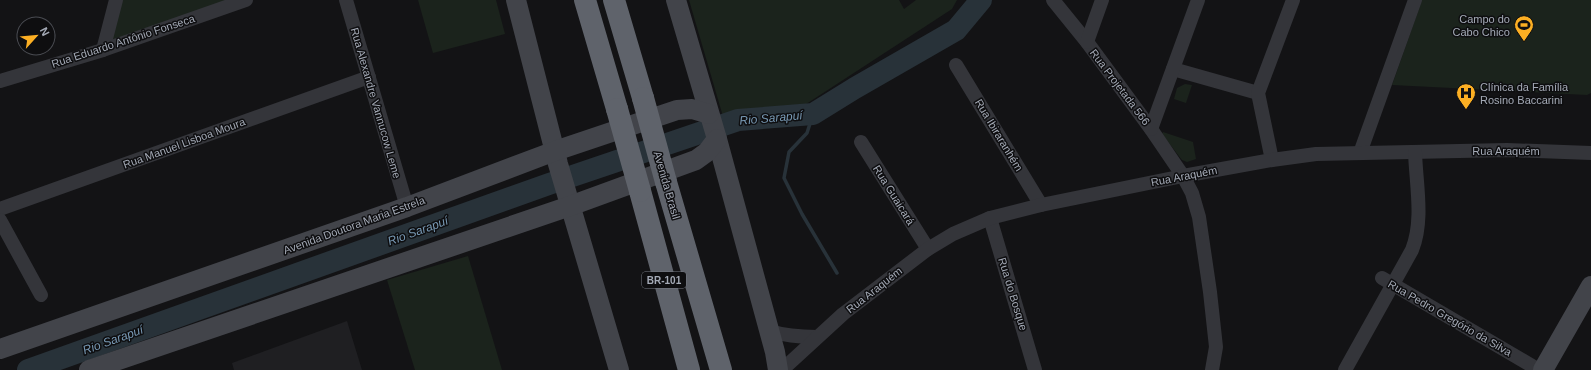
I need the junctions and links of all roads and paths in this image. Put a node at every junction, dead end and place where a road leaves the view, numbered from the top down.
1 (116, 0) edge
2 (246, 0) edge
3 (346, 0) edge
4 (516, 0) edge
5 (585, 0) edge
6 (614, 0) edge
7 (676, 0) edge
8 (1053, 0) edge
9 (1102, 0) edge
10 (1198, 0) edge
11 (1293, 0) edge
12 (1415, 0) edge
13 (1087, 42) junction
14 (103, 50) junction
15 (956, 65) dead end
16 (1173, 69) junction
17 (369, 77) junction
18 (0, 81) edge
19 (1258, 93) junction
20 (713, 127) junction
21 (1151, 130) junction
22 (861, 142) dead end
23 (550, 151) junction
24 (1415, 152) junction
25 (1360, 153) junction
26 (1591, 153) edge
27 (1272, 160) junction
28 (1183, 176) junction
29 (568, 197) junction
30 (1041, 205) junction
31 (407, 207) junction
32 (0, 209) edge
33 (546, 214) junction
34 (990, 218) junction
35 (0, 220) edge
36 (579, 235) junction
37 (928, 248) junction
38 (1387, 280) junction
39 (1591, 286) edge
40 (41, 295) dead end
41 (769, 331) junction
42 (817, 337) junction
43 (0, 350) edge
44 (89, 370) edge
45 (619, 370) edge
46 (689, 370) edge
47 (721, 370) edge
48 (778, 370) edge
49 (782, 370) edge
50 (1035, 370) edge
51 (1212, 370) edge
52 (1345, 370) edge
53 (1539, 370) edge
54 (1542, 370) edge

1 - 14 street
2 - 14 street, Rua Eduardo Antônio Fonseca
3 - 17 street, Rua Alexandre Vannucow Leme
4 - 23 street
5 - 46 highway, BR-101, bridge
6 - 47 highway, Avenida Brasil / BR-101, bridge
7 - 20 street
8 - 13 street, Rua Projetada 566
9 - 13 street
10 - 16 street
11 - 19 street
12 - 25 street
13 - 21 street, Rua Projetada 566
14 - 18 street, Rua Eduardo Antônio Fonseca
15 - 30 street, Rua Ibiraranhém
16 - 19 street
16 - 21 street
17 - 31 street, Rua Alexandre Vannucow Leme
17 - 32 street, Rua Manuel Lisboa Moura
19 - 27 street
20 - 23 street, Avenida Doutora Maria Estrela
20 - 29 street
20 - 41 street
21 - 28 street, Rua Projetada 566
22 - 37 street, Rua Guaicará
23 - 29 street
23 - 31 street, Avenida Doutora Maria Estrela
24 - 25 street, Rua Araquém
24 - 26 street, Rua Araquém
24 - 38 street
25 - 27 street, Rua Araquém
27 - 28 street, Rua Araquém
28 - 30 street, Rua Araquém
28 - 51 street, Rua Projetada 566
29 - 33 street
29 - 36 street
30 - 34 street, Rua Araquém
31 - 43 street, Avenida Doutora Maria Estrela
33 - 36 street
33 - 44 street
34 - 37 street, Rua Araquém
34 - 50 street, Rua do Bosque
35 - 40 street
36 - 45 street
37 - 42 street, Rua Araquém
38 - 52 street
38 - 53 street, Rua Pedro Gregório da Silva
39 - 54 street
41 - 42 street
41 - 48 street
42 - 49 street, Rua Araquém

